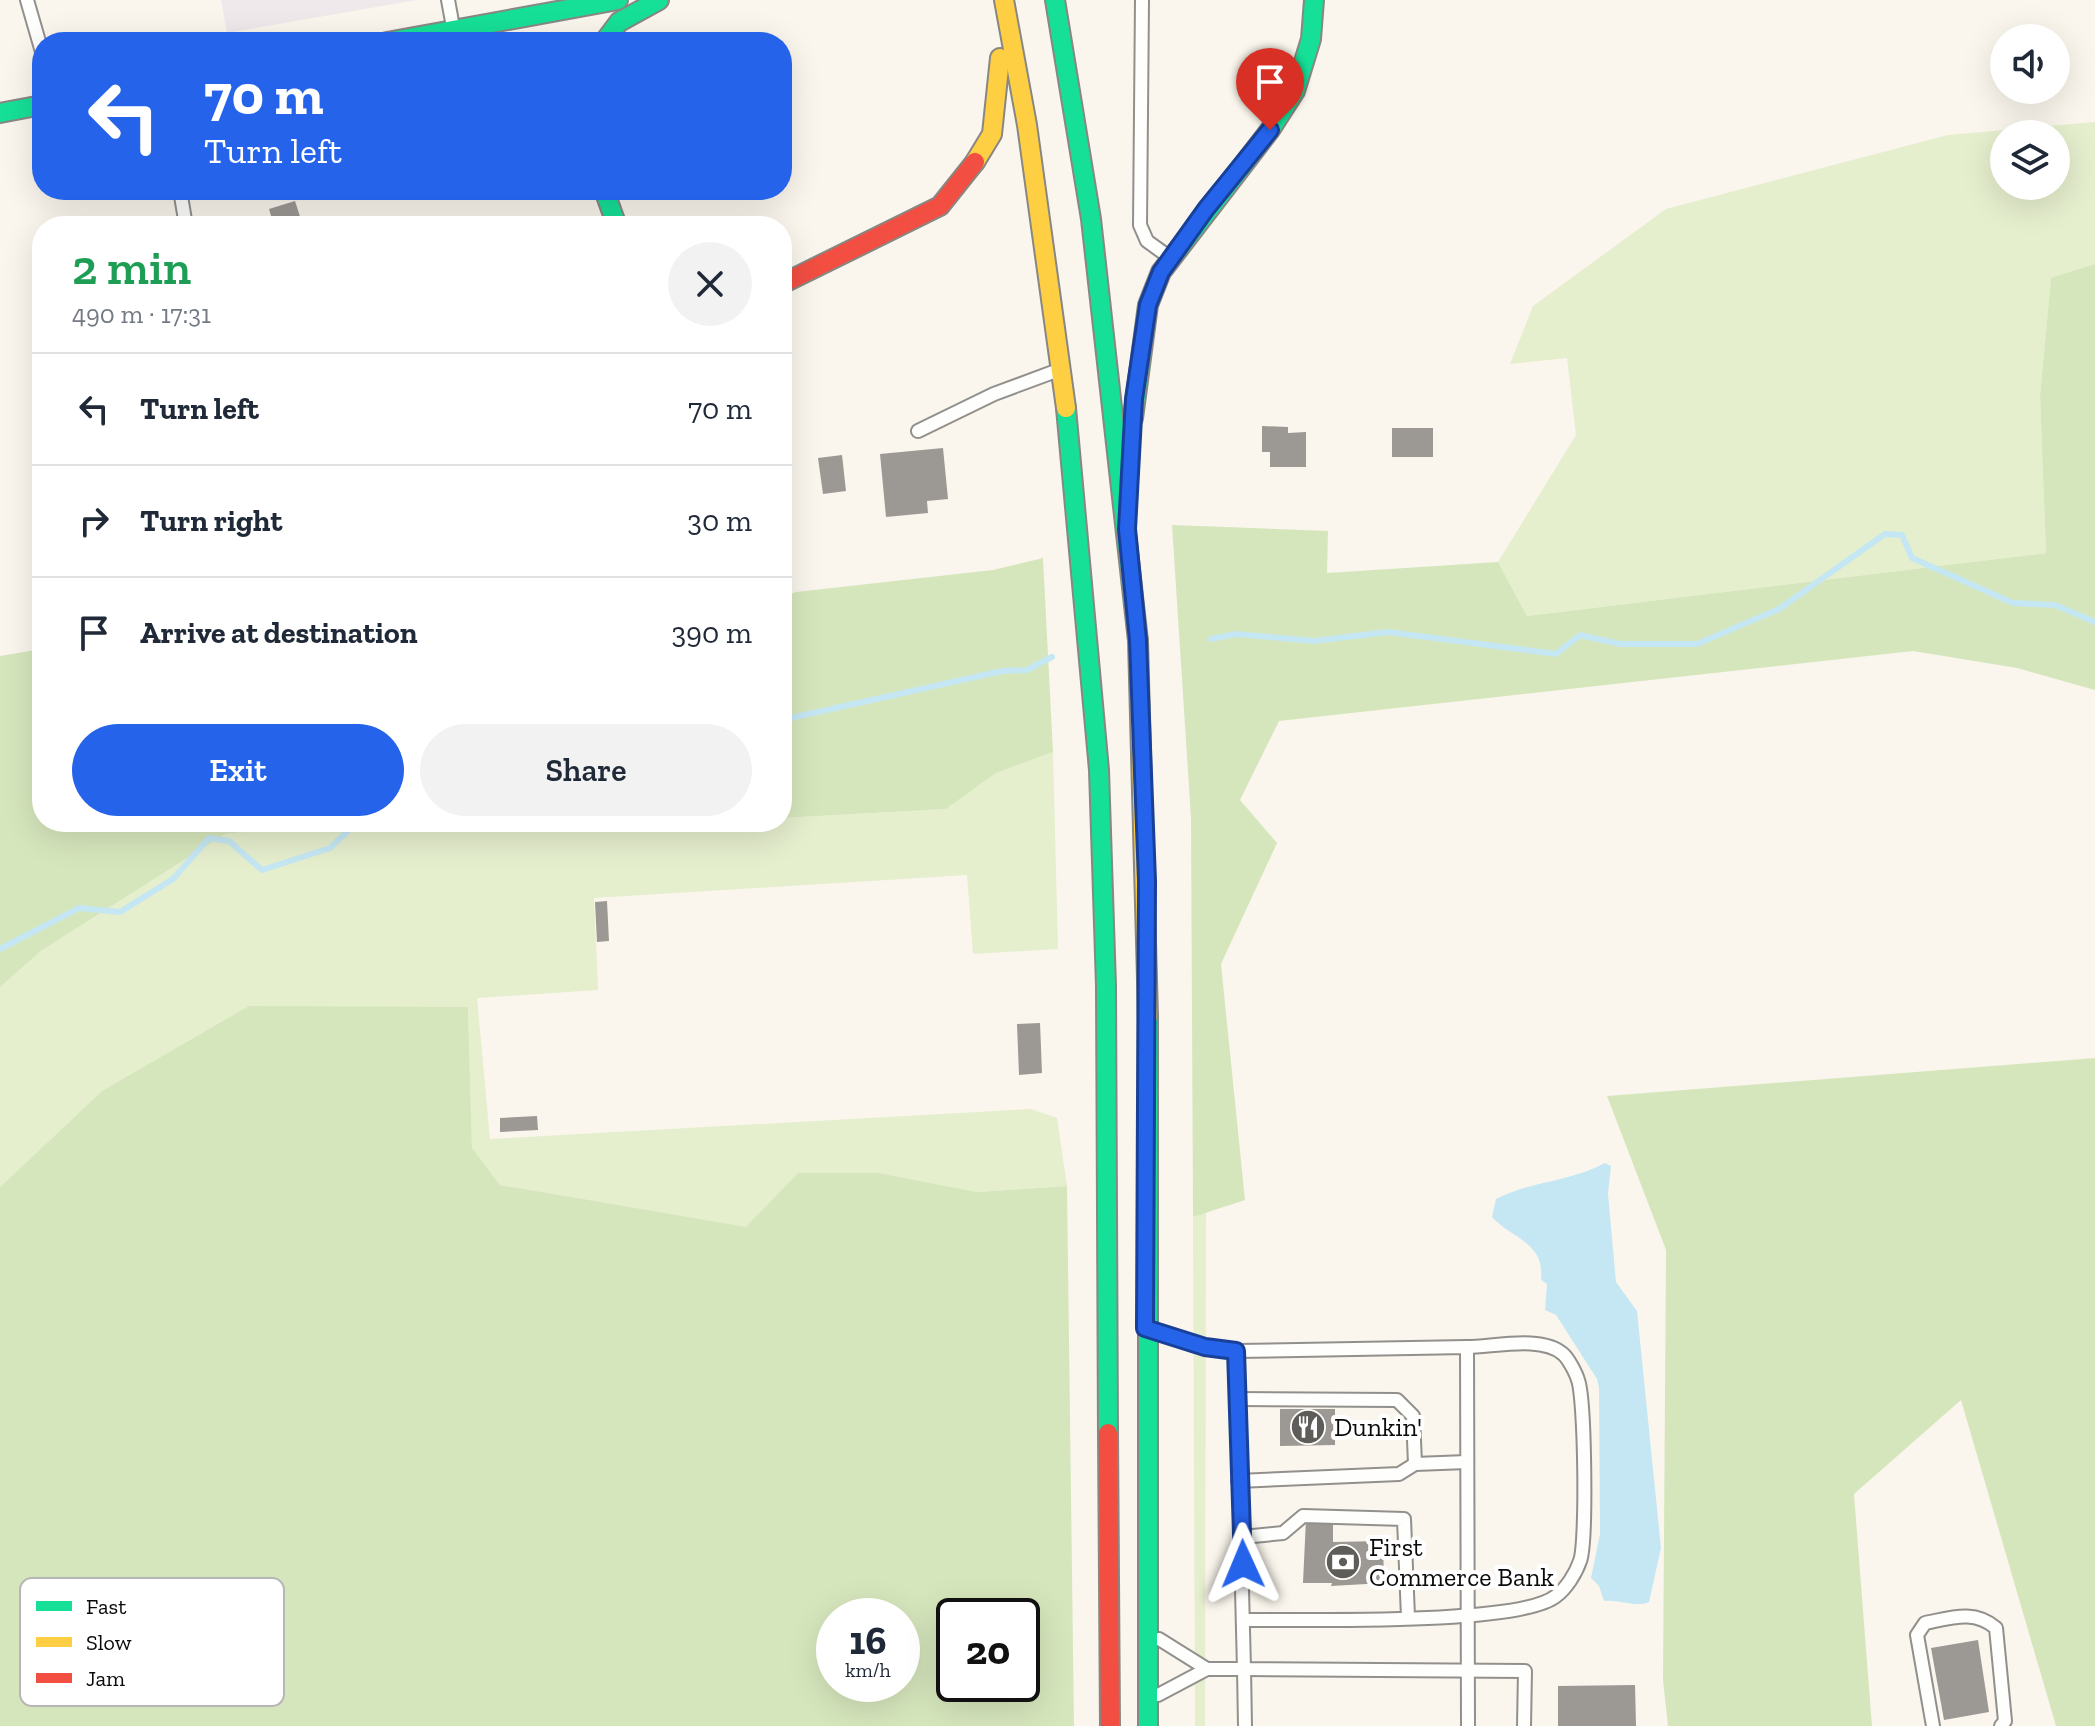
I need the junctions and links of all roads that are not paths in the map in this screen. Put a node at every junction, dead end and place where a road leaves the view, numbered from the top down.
1 (27, 0) edge
2 (448, 0) edge
3 (618, 0) edge
4 (659, 0) edge
5 (1055, 0) edge
6 (1142, 0) edge
7 (1314, 0) edge
8 (1005, 6) edge
9 (454, 30) junction
10 (36, 32) edge
11 (443, 32) edge
12 (612, 32) edge
13 (32, 107) edge
14 (0, 113) edge
15 (1170, 258) junction
16 (792, 279) edge
17 (1062, 368) junction
18 (918, 431) dead end
19 (1127, 529) junction
20 (1145, 1328) junction
21 (1467, 1347) junction
22 (1236, 1351) junction
23 (1237, 1399) junction
24 (1467, 1462) junction
25 (1415, 1464) junction
26 (1238, 1481) junction
27 (1243, 1537) junction
28 (1408, 1617) junction
29 (1469, 1617) junction
30 (1243, 1620) junction
31 (1148, 1632) junction
32 (1207, 1669) junction
33 (1244, 1669) junction
34 (1470, 1671) junction
35 (1148, 1700) junction
36 (1110, 1726) edge
37 (1148, 1726) edge
38 (1245, 1726) edge
39 (1468, 1726) edge
40 (1524, 1726) edge
41 (1933, 1726) edge
42 (2001, 1726) edge

1 - 10 lane
2 - 9 lane
3 - 9 main road
4 - 12 main road
5 - 19 main road
6 - 15 lane
7 - 15 main road
8 - 16 main road
8 - 17 main road
9 - 11 main road
13 - 14 main road
15 - 19 main road
17 - 18 lane
17 - 36 main road
19 - 20 main road
20 - 22 lane
20 - 31 main road
21 - 22 lane
21 - 24 lane
21 - 29 lane
22 - 23 lane
23 - 25 lane
23 - 26 lane
24 - 25 lane
24 - 29 lane
25 - 26 lane
26 - 27 lane
27 - 28 lane
27 - 30 lane
28 - 29 lane
28 - 30 lane
29 - 34 lane
30 - 33 lane
31 - 32 lane
31 - 35 main road
32 - 33 lane
32 - 35 lane
33 - 34 lane
33 - 38 lane
34 - 39 lane
34 - 40 lane
35 - 37 main road
41 - 42 lane

